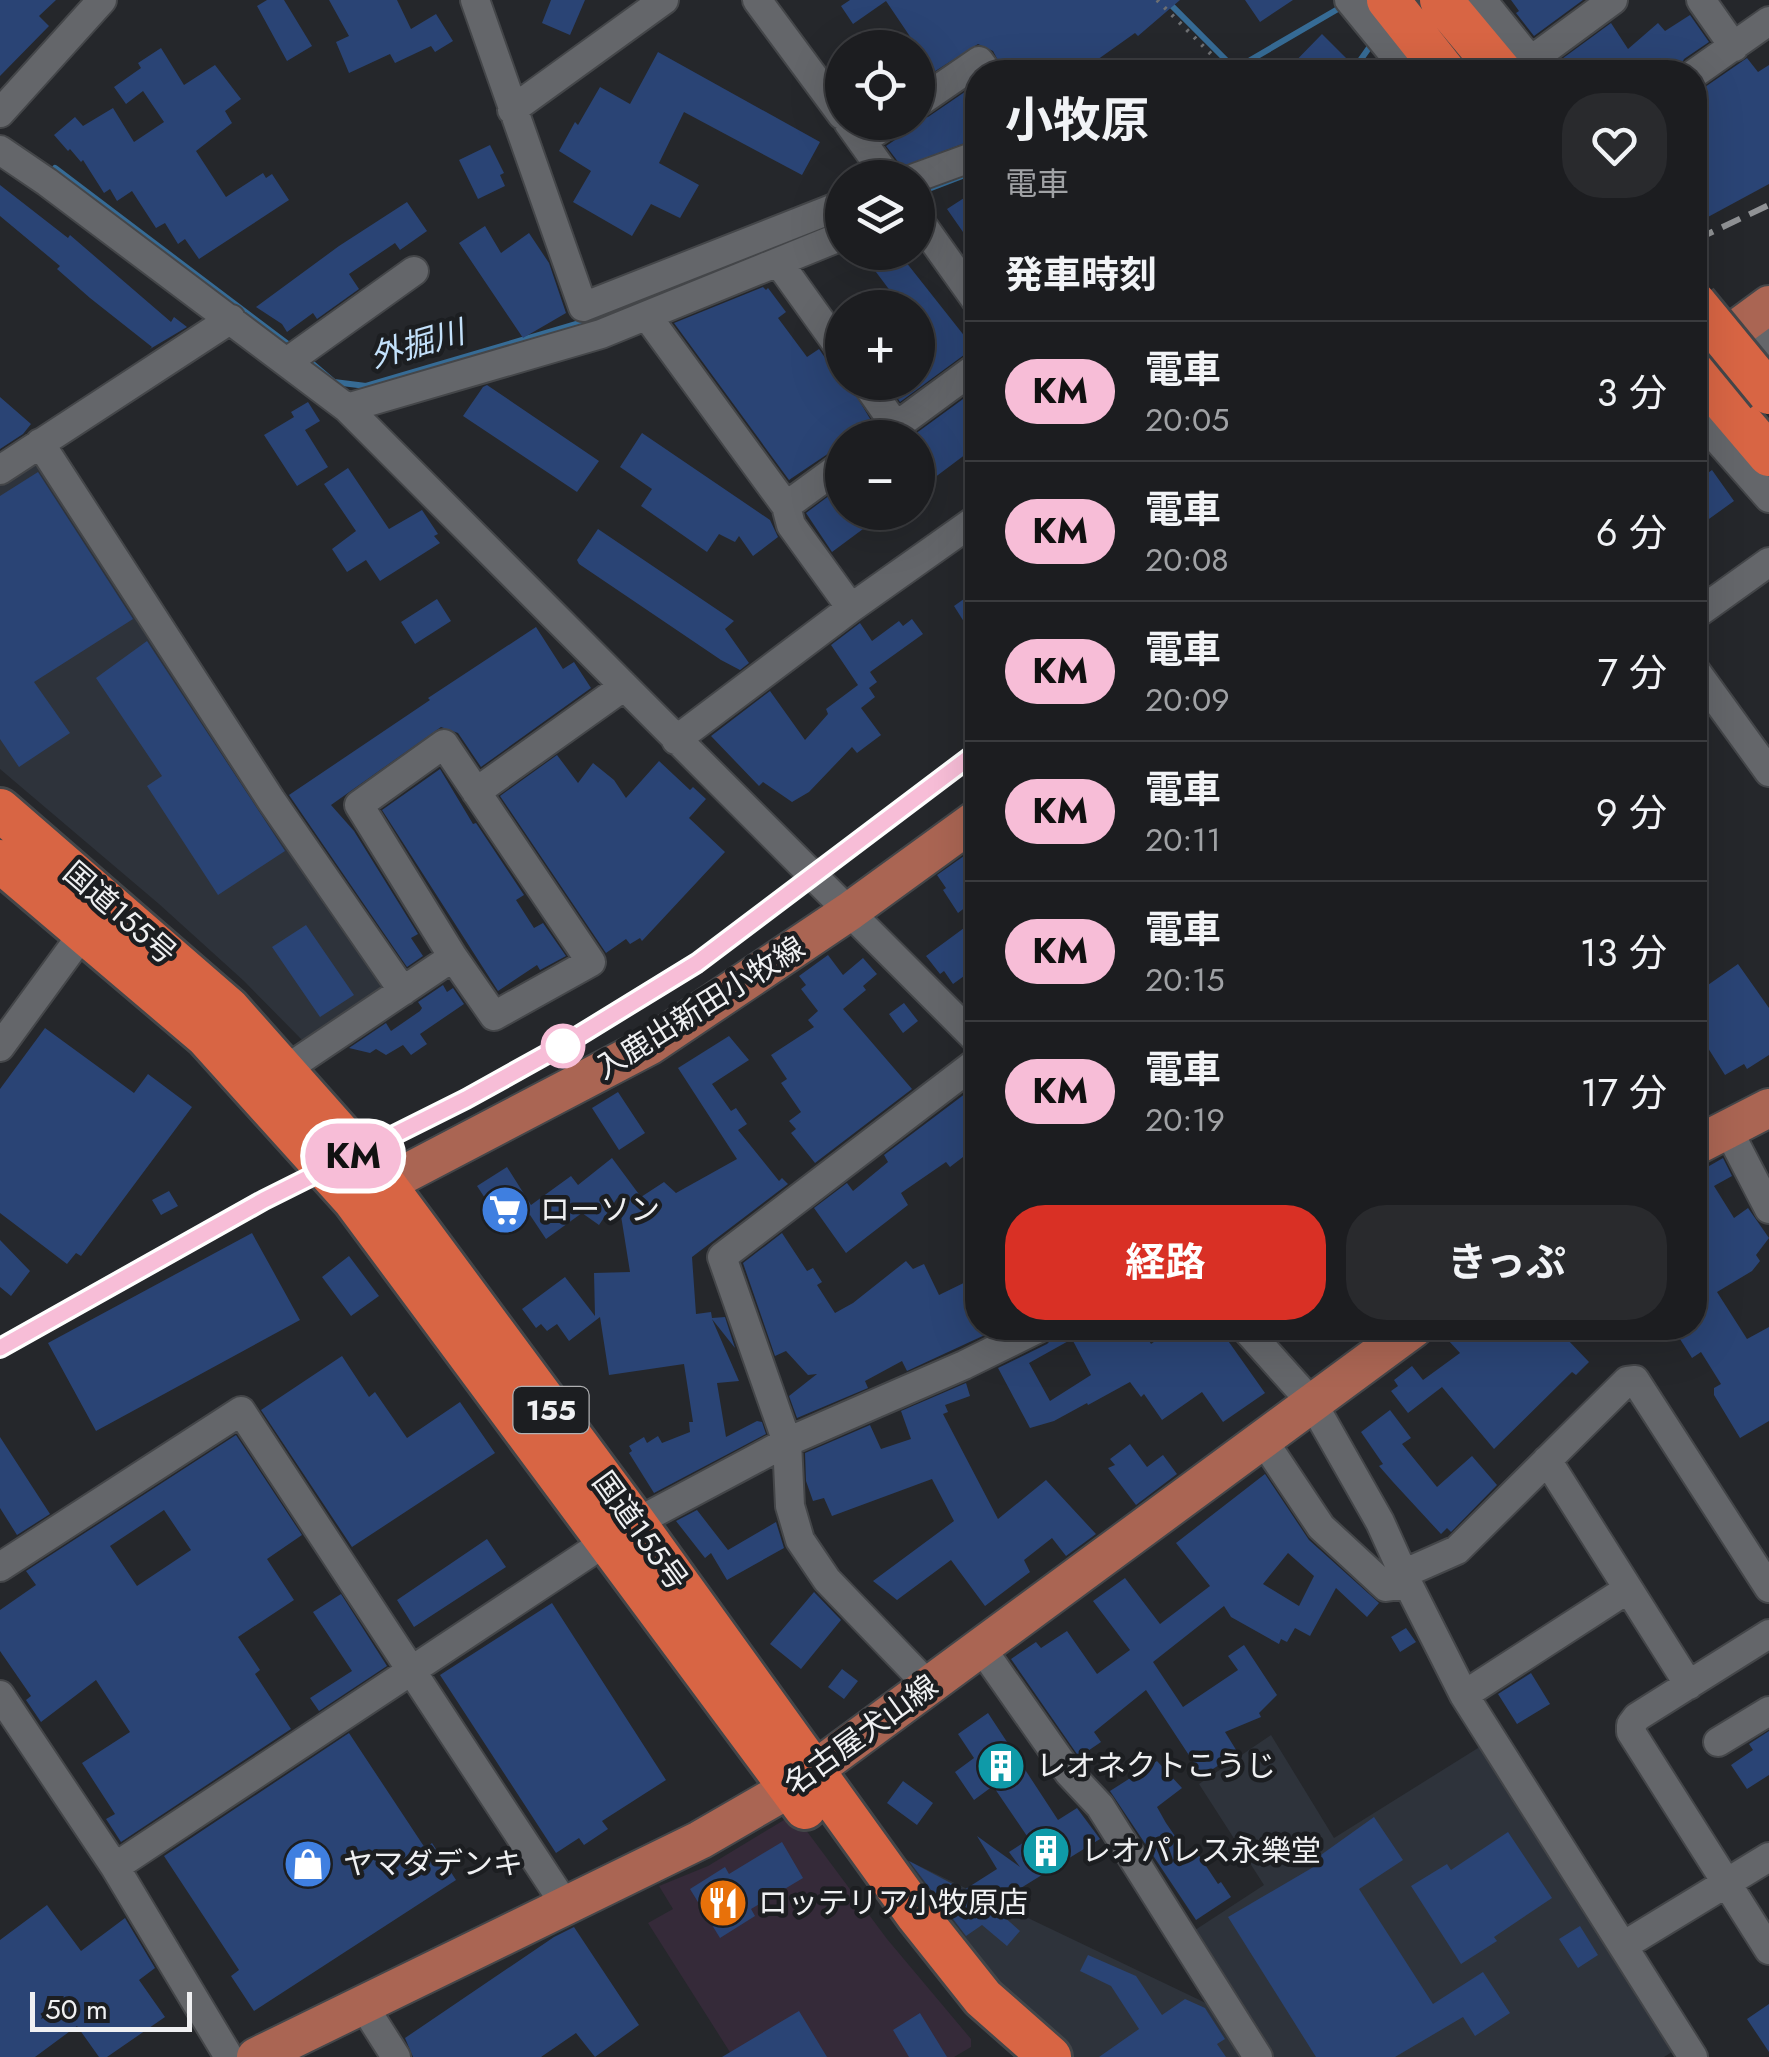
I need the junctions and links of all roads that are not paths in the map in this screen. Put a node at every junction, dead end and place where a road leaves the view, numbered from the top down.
1 (102, 0) edge
2 (475, 0) edge
3 (664, 0) edge
4 (757, 0) edge
5 (1350, 0) edge
6 (1388, 0) edge
7 (1441, 0) edge
8 (1482, 0) edge
9 (1613, 0) edge
10 (1701, 0) edge
11 (1769, 21) edge
12 (1734, 48) junction
13 (1398, 60) edge
14 (1436, 60) edge
15 (1513, 60) edge
16 (1519, 60) edge
17 (1536, 60) edge
18 (1707, 65) edge
19 (965, 71) edge
20 (935, 91) edge
21 (825, 92) edge
22 (512, 110) junction
23 (0, 113) edge
24 (0, 150) edge
25 (965, 160) edge
26 (935, 171) edge
27 (825, 212) edge
28 (935, 242) edge
29 (825, 243) edge
30 (779, 262) junction
31 (414, 271) dead end
32 (965, 285) edge
33 (588, 305) junction
34 (647, 316) junction
35 (1707, 318) edge
36 (231, 319) junction
37 (1762, 324) edge
38 (825, 327) edge
39 (601, 334) junction
40 (1707, 354) edge
41 (287, 362) junction
42 (965, 376) edge
43 (1707, 382) edge
44 (1769, 393) edge
45 (347, 408) junction
46 (904, 420) edge
47 (1707, 428) edge
48 (40, 443) junction
49 (1769, 455) edge
50 (0, 470) edge
51 (825, 477) edge
52 (1769, 498) edge
53 (786, 506) junction
54 (965, 527) edge
55 (1769, 562) edge
56 (1707, 606) edge
57 (851, 608) junction
58 (623, 686) junction
59 (1707, 687) edge
60 (676, 740) junction
61 (1769, 772) edge
62 (476, 792) junction
63 (0, 810) edge
64 (965, 827) edge
65 (0, 861) edge
66 (850, 911) junction
67 (84, 932) junction
68 (454, 957) junction
69 (403, 991) junction
70 (965, 1028) edge
71 (0, 1047) edge
72 (286, 1070) junction
73 (965, 1071) edge
74 (1769, 1108) edge
75 (1711, 1137) edge
76 (369, 1192) junction
77 (1769, 1208) edge
78 (1015, 1340) edge
79 (1256, 1340) edge
80 (1398, 1340) edge
81 (1313, 1404) junction
82 (1263, 1440) junction
83 (787, 1442) junction
84 (1547, 1460) junction
85 (621, 1532) junction
86 (0, 1567) edge
87 (1407, 1578) junction
88 (1769, 1588) edge
89 (1628, 1589) junction
90 (1769, 1634) edge
91 (982, 1649) junction
92 (413, 1671) junction
93 (928, 1685) junction
94 (1689, 1685) junction
95 (1464, 1694) junction
96 (0, 1695) edge
97 (1769, 1711) edge
98 (1718, 1742) dead end
99 (802, 1780) junction
100 (1769, 1857) edge
101 (115, 1868) junction
102 (1726, 1884) junction
103 (566, 1906) junction
104 (1624, 1946) junction
105 (1769, 1950) edge
106 (363, 2005) junction
107 (229, 2057) edge
108 (256, 2057) edge
109 (396, 2057) edge
110 (1006, 2057) edge
111 (1050, 2057) edge
112 (1258, 2057) edge
113 (1694, 2057) edge

1 - 23 street
2 - 22 street
3 - 22 street
4 - 21 street
5 - 13 street
6 - 14 highway
7 - 15 highway
8 - 16 street
9 - 17 street
10 - 12 street
11 - 12 street
12 - 18 street
19 - 20 street
22 - 33 street
24 - 36 street
25 - 26 street
27 - 33 street
28 - 32 street
29 - 30 street
30 - 34 street
30 - 38 street
31 - 41 street
33 - 39 street
34 - 39 street
34 - 53 street
35 - 44 highway, bridge
36 - 41 street
36 - 48 street
37 - 40 main road
39 - 45 street
41 - 45 street
42 - 46 street
43 - 49 highway
45 - 58 street
47 - 52 street
48 - 50 street
48 - 69 street
51 - 53 street
53 - 57 street
54 - 57 street
55 - 56 street
57 - 60 street
58 - 60 street
58 - 62 street
59 - 61 street
60 - 66 street
62 - 68 street
62 - 68 street
63 - 72 highway, 国道155号 / 155
64 - 66 main road, 入鹿出新田小牧線
65 - 67 highway, 国道155号 / 155
66 - 70 street
66 - 76 main road, 入鹿出新田小牧線
67 - 71 street
67 - 76 highway, 国道155号 / 155
68 - 69 street
69 - 72 street
72 - 76 highway, 国道155号 / 155
73 - 83 street
74 - 75 main road
75 - 77 street
76 - 85 highway, 国道155号 / 155
78 - 83 street
79 - 81 street
80 - 81 main road, 名古屋犬山線
81 - 82 main road, 名古屋犬山線
81 - 87 street
82 - 87 street
82 - 91 main road, 名古屋犬山線
83 - 85 street
83 - 93 street
84 - 87 street
84 - 88 street
84 - 89 street
85 - 92 street
85 - 99 highway, 国道155号 / 155
86 - 92 street
87 - 95 street
89 - 94 street
89 - 95 street
90 - 94 street
91 - 93 main road, 名古屋犬山線
91 - 112 street
92 - 101 street
92 - 103 street
93 - 99 main road, 名古屋犬山線
94 - 102 street
95 - 104 street
96 - 101 street
97 - 98 street
99 - 103 main road, 名古屋犬山線
99 - 110 highway, 国道155号 / 155
99 - 111 highway, 国道155号 / 155
100 - 102 street
101 - 107 street
102 - 104 street
102 - 105 street
103 - 106 main road, 名古屋犬山線
104 - 113 street
106 - 108 main road, 名古屋犬山線
106 - 109 street

